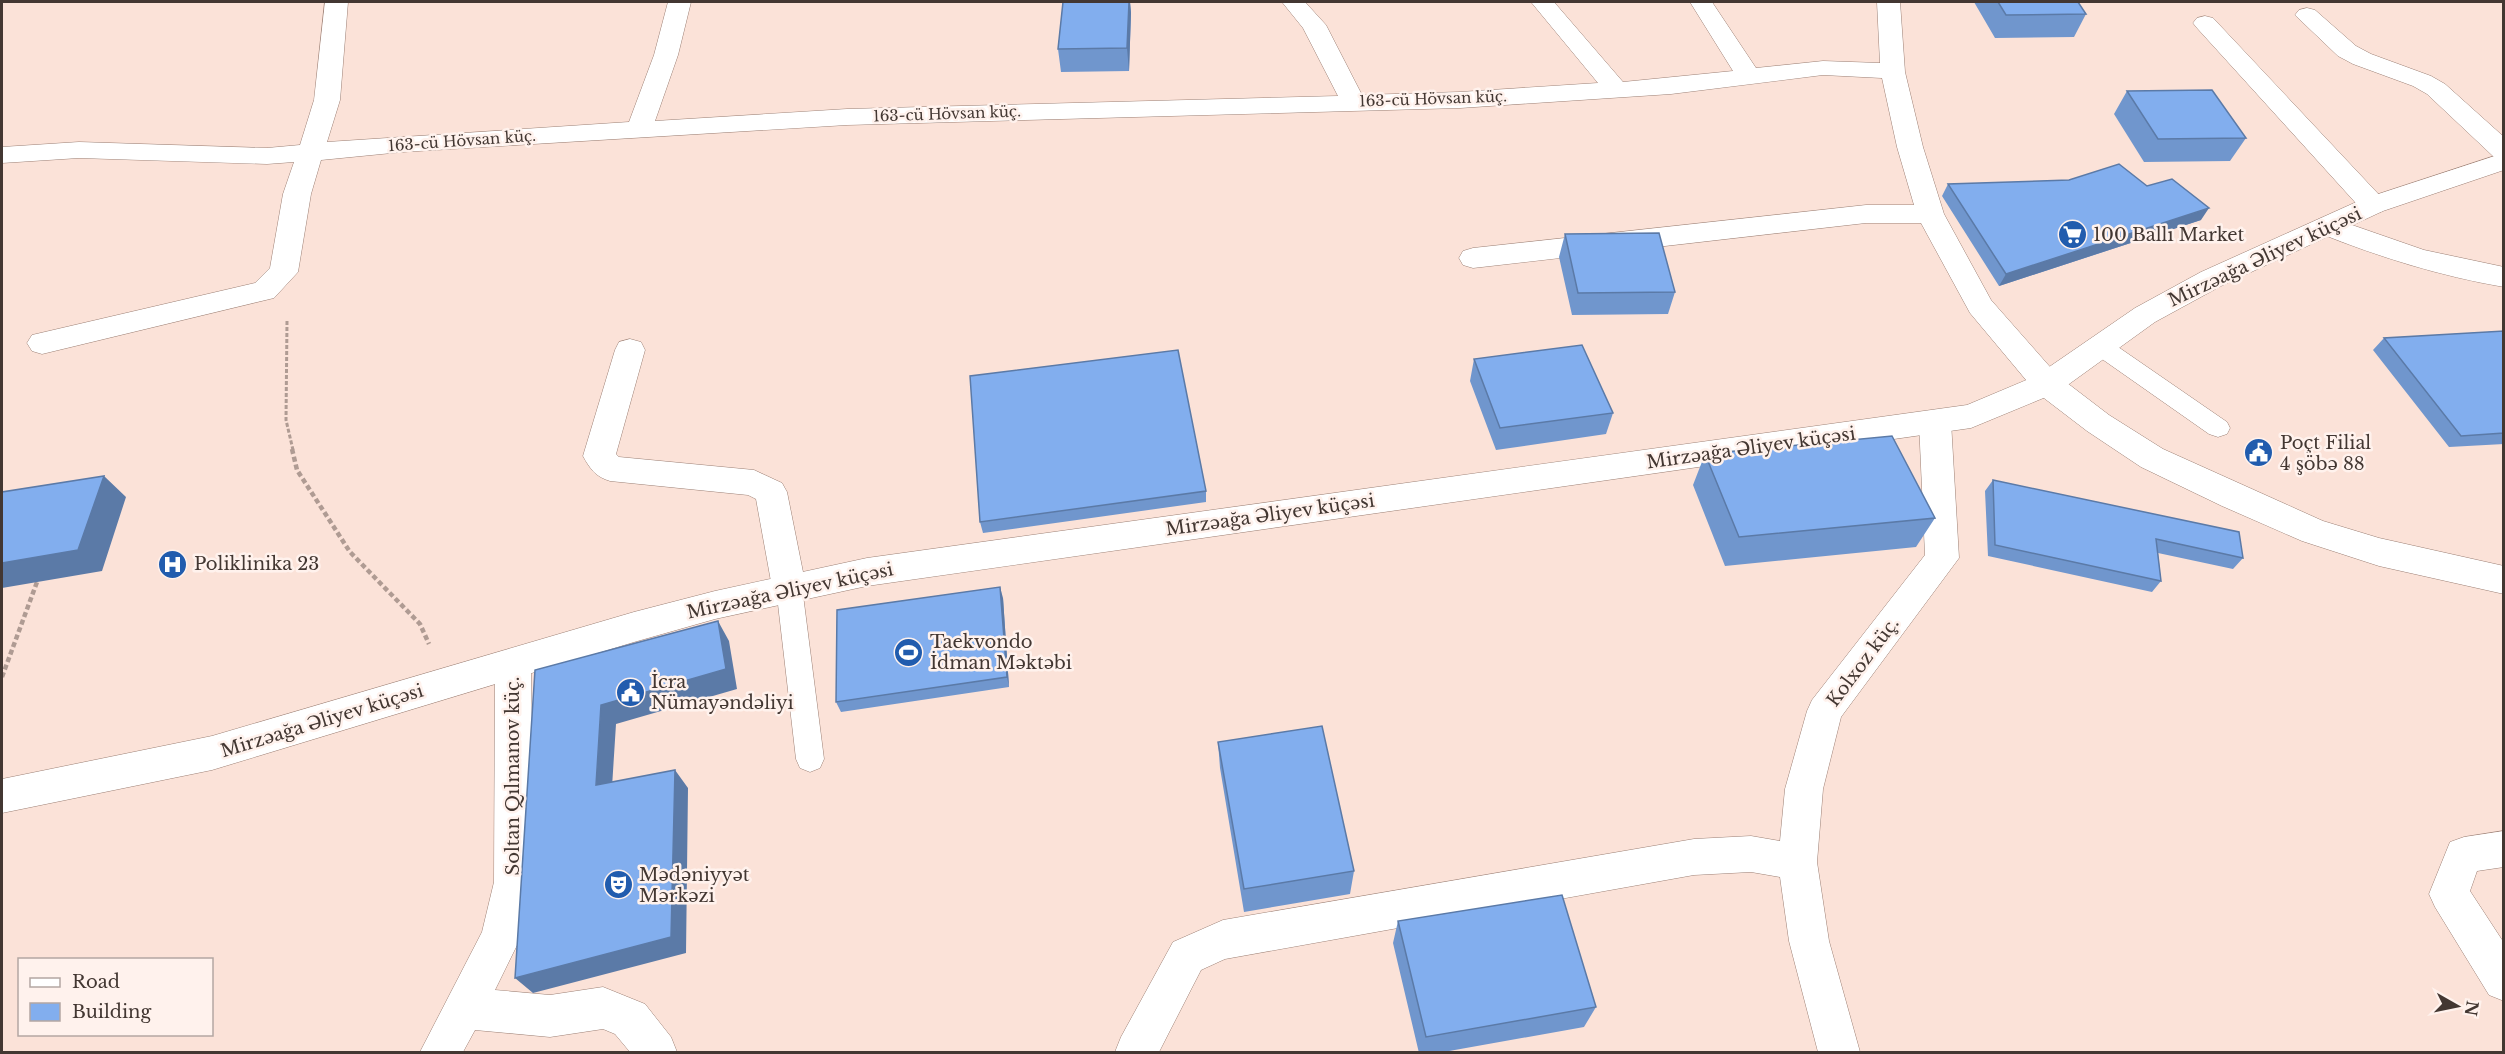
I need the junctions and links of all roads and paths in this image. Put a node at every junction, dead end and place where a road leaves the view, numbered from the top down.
1 (336, 2) edge
2 (679, 2) edge
3 (1293, 2) edge
4 (1542, 2) edge
5 (1701, 2) edge
6 (1889, 2) edge
7 (2307, 15) dead end
8 (2205, 23) dead end
9 (1893, 72) junction
10 (1748, 75) junction
11 (1616, 89) junction
12 (1354, 102) junction
13 (639, 130) junction
14 (2504, 152) edge
15 (311, 153) junction
16 (2, 155) edge
17 (2504, 161) edge
18 (2373, 205) junction
19 (1930, 214) junction
20 (2329, 226) junction
21 (1473, 258) dead end
22 (284, 272) junction
23 (2504, 277) edge
24 (42, 343) dead end
25 (2100, 346) junction
26 (630, 350) dead end
27 (2047, 384) junction
28 (1935, 422) junction
29 (2218, 428) dead end
30 (2504, 580) edge
31 (37, 582) edge
32 (789, 587) junction
33 (513, 664) junction
34 (2, 677) edge
35 (446, 684) junction
36 (810, 759) dead end
37 (2, 796) edge
38 (2504, 849) edge
39 (1797, 861) junction
40 (2504, 981) edge
41 (465, 1008) junction
42 (441, 1053) edge
43 (656, 1053) edge
44 (1136, 1053) edge
45 (1839, 1053) edge

1 - 15 street
2 - 13 street
3 - 12 street
4 - 11 street
5 - 10 street
6 - 9 street
7 - 14 street
8 - 18 street
9 - 10 street, 163-cü Hövsan küç.
9 - 19 street
10 - 11 street, 163-cü Hövsan küç.
11 - 12 street, 163-cü Hövsan küç.
12 - 13 street, 163-cü Hövsan küç.
13 - 15 street, 163-cü Hövsan küç.
15 - 16 street, 163-cü Hövsan küç.
15 - 22 street
17 - 18 street, Mirzəağa Əliyev küçəsi
18 - 20 street, Mirzəağa Əliyev küçəsi
19 - 21 street
19 - 27 street
20 - 23 street
20 - 25 street, Mirzəağa Əliyev küçəsi
22 - 24 street
22 - 35 path
25 - 27 street, Mirzəağa Əliyev küçəsi
25 - 29 lane
26 - 32 street
27 - 28 street, Mirzəağa Əliyev küçəsi
27 - 30 street
28 - 32 street, Mirzəağa Əliyev küçəsi
28 - 39 street, Kolxoz küç.
31 - 34 path
32 - 33 street, Mirzəağa Əliyev küçəsi
32 - 36 lane
33 - 35 street, Mirzəağa Əliyev küçəsi
33 - 41 street, Soltan Qılmanov küç.
35 - 37 street, Mirzəağa Əliyev küçəsi
38 - 40 street
39 - 44 street
39 - 45 street, Kolxoz küç.
41 - 42 street, Soltan Qılmanov küç.
41 - 43 street

